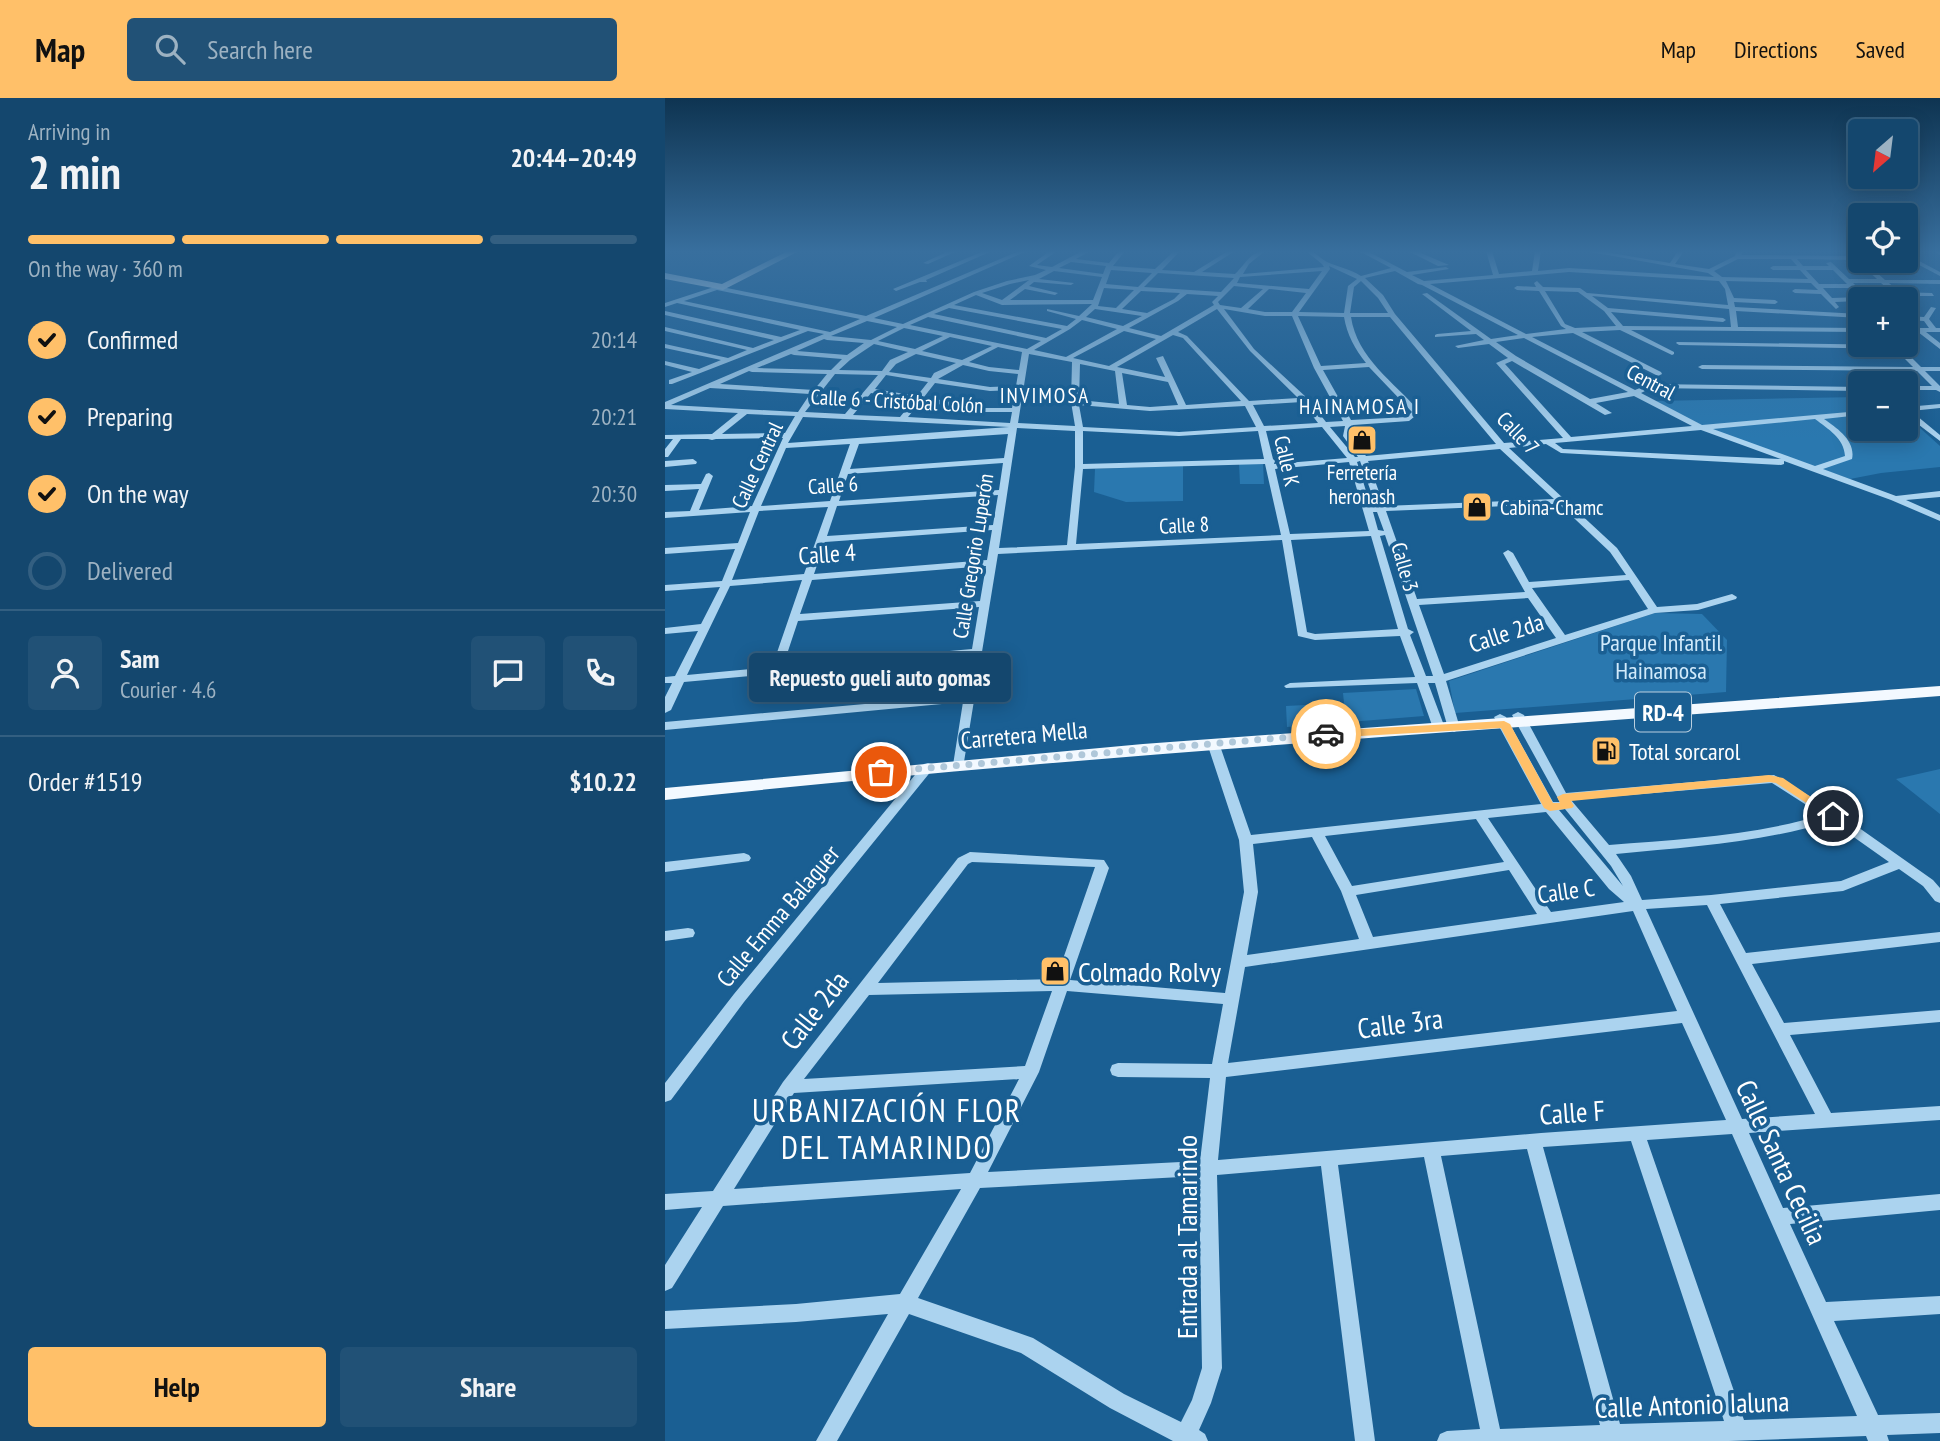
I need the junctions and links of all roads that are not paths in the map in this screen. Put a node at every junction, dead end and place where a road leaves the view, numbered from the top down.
1 (668, 314) edge
2 (735, 314) edge
3 (835, 314) edge
4 (879, 314) edge
5 (931, 314) edge
6 (991, 314) edge
7 (1064, 314) edge
8 (1086, 314) edge
9 (1142, 314) edge
10 (1204, 314) edge
11 (1223, 314) edge
12 (1262, 314) edge
13 (1294, 314) junction
14 (1347, 314) junction
15 (1452, 314) edge
16 (1483, 314) edge
17 (1555, 314) edge
18 (1609, 314) edge
19 (1638, 314) edge
20 (1733, 314) edge
21 (928, 315) junction
22 (1149, 315) joint
23 (1392, 315) joint
24 (776, 316) dead end
25 (1082, 318) junction
26 (764, 320) junction
27 (864, 320) junction
28 (1735, 325) junction
29 (1690, 327) junction
30 (665, 328) edge
31 (903, 328) junction
32 (1068, 328) junction
33 (1124, 328) junction
34 (1621, 328) junction
35 (806, 329) junction
36 (1570, 330) junction
37 (1848, 330) edge
38 (1920, 330) joint
39 (1937, 330) edge
40 (1172, 332) junction
41 (1477, 332) junction
42 (828, 336) junction
43 (1437, 336) dead end
44 (1529, 336) junction
45 (947, 337) junction
46 (1162, 338) junction
47 (781, 339) junction
48 (1045, 340) junction
49 (874, 342) junction
50 (1491, 342) junction
51 (1679, 343) junction
52 (1848, 345) edge
53 (1939, 345) edge
54 (665, 346) edge
55 (995, 346) junction
56 (1458, 346) dead end
57 (754, 350) junction
58 (789, 352) junction
59 (915, 352) junction
60 (1025, 353) junction
61 (1672, 353) junction
62 (849, 357) junction
63 (1907, 357) edge
64 (1160, 358) dead end
65 (1513, 358) junction
66 (729, 360) junction
67 (1065, 360) junction
68 (962, 362) junction
69 (1076, 362) junction
70 (665, 363) edge
71 (1370, 365) junction
72 (1703, 367) dead end
73 (1318, 368) junction
74 (748, 369) junction
75 (1113, 369) junction
76 (1919, 369) junction
77 (1940, 369) edge
78 (699, 371) junction
79 (1022, 372) junction
80 (833, 373) junction
81 (884, 373) junction
82 (1658, 374) junction
83 (934, 379) junction
84 (1170, 380) junction
85 (668, 382) edge
86 (1650, 386) junction
87 (703, 388) junction
88 (1020, 388) junction
89 (1918, 388) edge
90 (1848, 389) edge
91 (1939, 389) edge
92 (869, 390) junction
93 (818, 392) junction
94 (1636, 393) junction
95 (920, 399) junction
96 (1304, 400) junction
97 (1075, 402) junction
98 (1589, 402) junction
99 (1248, 404) junction
100 (665, 406) edge
101 (1123, 406) junction
102 (1183, 407) junction
103 (1940, 407) edge
104 (1918, 409) edge
105 (1017, 410) junction
106 (745, 411) junction
107 (1608, 413) dead end
108 (801, 414) junction
109 (1848, 414) edge
110 (848, 416) junction
111 (1817, 417) junction
112 (903, 419) junction
113 (1918, 420) edge
114 (1322, 424) junction
115 (1349, 424) junction
116 (1700, 427) junction
117 (1014, 428) junction
118 (1079, 429) junction
119 (1262, 430) junction
120 (789, 435) junction
121 (665, 437) edge
122 (678, 438) junction
123 (712, 438) junction
124 (1568, 439) junction
125 (1940, 439) edge
126 (1546, 441) junction
127 (855, 442) junction
128 (784, 446) junction
129 (1502, 446) junction
130 (665, 455) edge
131 (1357, 458) junction
132 (1008, 460) junction
133 (1795, 462) junction
134 (693, 463) dead end
135 (665, 464) edge
136 (1272, 464) junction
137 (1079, 467) junction
138 (1815, 469) junction
139 (846, 472) junction
140 (709, 476) dead end
141 (705, 486) junction
142 (665, 488) edge
143 (1004, 492) junction
144 (1940, 494) edge
145 (1923, 496) junction
146 (1894, 498) junction
147 (1562, 501) junction
148 (835, 504) junction
149 (1368, 509) junction
150 (1381, 509) junction
151 (1940, 509) edge
152 (754, 510) junction
153 (693, 513) junction
154 (665, 515) edge
155 (1940, 518) edge
156 (998, 527) junction
157 (1389, 533) junction
158 (1376, 534) junction
159 (1286, 538) junction
160 (822, 539) junction
161 (741, 547) junction
162 (1071, 548) junction
163 (665, 551) edge
164 (994, 551) junction
165 (1508, 553) dead end
166 (992, 564) junction
167 (809, 576) junction
168 (1633, 577) junction
169 (726, 584) junction
170 (665, 588) edge
171 (1529, 590) junction
172 (1732, 597) dead end
173 (1412, 602) junction
174 (985, 604) junction
175 (1654, 610) junction
176 (794, 618) junction
177 (706, 627) junction
178 (665, 631) edge
179 (1404, 632) junction
180 (1423, 632) junction
181 (1562, 639) junction
182 (977, 652) junction
183 (776, 670) junction
184 (678, 679) junction
185 (1440, 679) junction
186 (665, 680) edge
187 (1423, 681) junction
188 (1940, 682) edge
189 (1290, 686) dead end
190 (1940, 691) edge
191 (969, 698) junction
192 (665, 710) edge
193 (1511, 720) junction
194 (1445, 725) junction
195 (665, 726) edge
196 (1213, 743) junction
197 (959, 765) junction
198 (928, 767) junction
199 (665, 794) edge
200 (1565, 802) junction
201 (1550, 808) junction
202 (1833, 816) junction
203 (1481, 817) junction
204 (1316, 832) junction
205 (1246, 840) junction
206 (1604, 850) junction
207 (744, 858) dead end
208 (1898, 864) junction
209 (1514, 865) junction
210 (665, 867) edge
211 (1348, 891) junction
212 (1940, 898) edge
213 (1711, 900) junction
214 (1637, 905) junction
215 (1546, 916) junction
216 (688, 933) dead end
217 (665, 936) edge
218 (1940, 937) edge
219 (1368, 943) junction
220 (1743, 959) junction
221 (1238, 962) junction
222 (1062, 985) junction
223 (863, 989) junction
224 (1232, 999) junction
225 (1687, 1016) junction
226 (1940, 1016) edge
227 (1780, 1030) junction
228 (1118, 1070) dead end
229 (1219, 1071) junction
230 (1031, 1072) junction
231 (789, 1087) junction
232 (665, 1095) edge
233 (1940, 1113) edge
234 (1826, 1119) junction
235 (1736, 1126) junction
236 (1637, 1134) junction
237 (1533, 1141) junction
238 (1431, 1149) junction
239 (1329, 1158) junction
240 (1208, 1168) junction
241 (975, 1180) junction
242 (717, 1199) junction
243 (665, 1202) edge
244 (1940, 1202) edge
245 (1779, 1217) junction
246 (665, 1282) edge
247 (904, 1303) junction
248 (1940, 1305) edge
249 (1821, 1312) junction
250 (665, 1320) edge
251 (1940, 1423) edge
252 (1737, 1430) junction
253 (1875, 1433) edge
254 (1613, 1435) junction
255 (1492, 1439) junction
256 (1189, 1440) edge
257 (826, 1441) edge
258 (1365, 1441) edge
259 (1447, 1441) edge

1 - 47 street
2 - 26 street
3 - 27 street
4 - 27 street
5 - 21 street, Calle Central
6 - 32 street
7 - 25 street
8 - 25 street
9 - 22 street
10 - 40 street
11 - 96 street
12 - 13 street
13 - 14 street
13 - 73 street
14 - 23 street
14 - 71 street
15 - 41 street
16 - 44 street, Central
17 - 36 street
18 - 34 street
19 - 28 street
20 - 28 street
21 - 31 street, Calle Central
21 - 48 street
22 - 33 street
23 - 129 street, Calle 7
24 - 26 street
25 - 32 street
25 - 33 street
26 - 35 street
27 - 31 street
27 - 42 street
28 - 29 street
28 - 37 street
29 - 34 street
29 - 51 street
30 - 57 street
31 - 45 street
31 - 49 street, Calle Central
32 - 48 street
33 - 46 street
33 - 67 street
34 - 36 street
34 - 61 street
35 - 42 street
35 - 47 street
36 - 44 street
36 - 82 street
38 - 39 street
38 - 53 street
40 - 46 street
40 - 99 street, Calle K
41 - 43 street
41 - 50 street
42 - 49 street
42 - 58 street
44 - 50 street
44 - 94 street, Central
45 - 55 street
45 - 59 street
46 - 75 street
47 - 57 street
48 - 60 street
49 - 59 street
49 - 62 street, Calle Central
50 - 56 street
50 - 65 street
51 - 52 street
51 - 61 street
54 - 66 street
55 - 60 street
55 - 68 street
57 - 66 street
58 - 62 street
58 - 74 street
59 - 68 street
59 - 81 street
60 - 67 street
60 - 79 street, Calle Gregorio Luperón
61 - 82 street
62 - 80 street, Calle Central
63 - 76 street
64 - 84 street
65 - 98 street
65 - 124 street
66 - 78 street
67 - 69 street
68 - 79 street
68 - 83 street
69 - 75 street
69 - 97 street
70 - 78 street
71 - 73 street
71 - 115 street, Calle 6 - Cristóbal Colón
72 - 76 street
73 - 115 street
74 - 80 street
74 - 87 street
75 - 84 street
75 - 101 street
76 - 77 street
76 - 91 street
78 - 85 street
79 - 88 street, Calle Gregorio Luperón
80 - 81 street
80 - 93 street, Calle Central
81 - 83 street
81 - 92 street
82 - 86 street
83 - 88 street
83 - 95 street
84 - 102 street
85 - 87 street
86 - 90 street
86 - 94 street
87 - 93 street
87 - 100 street
88 - 105 street, Calle Gregorio Luperón
89 - 91 street
92 - 95 street
92 - 110 street
93 - 108 street, Calle Central
94 - 98 street
94 - 116 street, Central
95 - 105 street
95 - 112 street
96 - 99 street
96 - 114 street
97 - 101 street
97 - 118 street
98 - 107 street
99 - 102 street
99 - 119 street, Calle K
100 - 106 street, Calle 6 - Cristóbal Colón
101 - 102 street
103 - 104 street
105 - 117 street, Calle Gregorio Luperón
106 - 108 street, Calle 6 - Cristóbal Colón
106 - 123 street
108 - 110 street, Calle 6 - Cristóbal Colón
108 - 120 street, Calle Central
109 - 111 street
110 - 112 street, Calle 6 - Cristóbal Colón
111 - 116 street
111 - 138 street
112 - 117 street, Calle 6 - Cristóbal Colón
113 - 125 street
114 - 115 street, Calle 6 - Cristóbal Colón
114 - 119 street, Calle 6 - Cristóbal Colón
114 - 131 street, Calle 3
115 - 131 street, Calle 3
116 - 124 street
116 - 133 street, Central
117 - 118 street, Calle 6 - Cristóbal Colón
117 - 127 street
117 - 132 street, Calle Gregorio Luperón
118 - 119 street, Calle 6 - Cristóbal Colón
118 - 137 street
119 - 136 street, Calle K
120 - 123 street
120 - 128 street, Calle Central
121 - 122 street
122 - 123 street
122 - 130 street
124 - 126 street
126 - 129 street
126 - 133 street
127 - 128 street
127 - 139 street
128 - 152 street, Calle Central
129 - 131 street
129 - 147 street, Calle 7
131 - 136 street
131 - 149 street, Calle 3
131 - 150 street, Calle 3
132 - 139 street
132 - 143 street, Calle Gregorio Luperón
133 - 138 street, Central
134 - 135 street
136 - 137 street
136 - 159 street, Calle K
137 - 162 street
138 - 146 street, Central
139 - 148 street
140 - 141 street
141 - 142 street
141 - 153 street
143 - 148 street, Calle 6
143 - 156 street, Calle Gregorio Luperón
144 - 145 street
145 - 146 street
145 - 151 street
146 - 155 street, Central
147 - 150 street
147 - 168 street, Calle 7
148 - 152 street, Calle 6
148 - 160 street
149 - 150 street
149 - 158 street, Calle 3
150 - 157 street, Calle 3
152 - 153 street, Calle 6
152 - 161 street, Calle Central
153 - 154 street, Calle 6
156 - 160 street
156 - 164 street, Calle Gregorio Luperón
157 - 158 street, Calle 8
157 - 173 street, Calle 3
158 - 159 street, Calle 8
158 - 179 street, Calle 3
159 - 162 street, Calle 8
159 - 179 street, Calle K
160 - 167 street
161 - 163 street
161 - 169 street, Calle Central
162 - 164 street, Calle 8
164 - 166 street, Calle Gregorio Luperón
165 - 171 street
166 - 167 street, Calle 4
166 - 174 street, Calle Gregorio Luperón
167 - 169 street, Calle 4
167 - 176 street
168 - 171 street
168 - 175 street, Calle 7
169 - 170 street, Calle 4
169 - 177 street, Calle Central
171 - 173 street
171 - 181 street
172 - 175 street, Calle 2da
173 - 180 street, Calle 3
174 - 176 street
174 - 182 street, Calle Gregorio Luperón
175 - 181 street, Calle 2da
176 - 183 street
177 - 178 street
177 - 184 street, Calle Central
179 - 180 street
179 - 187 street, Calle 3
180 - 185 street, Calle 3
181 - 185 street, Calle 2da
182 - 183 street
182 - 191 street, Calle Gregorio Luperón
183 - 184 street
184 - 186 street
184 - 192 street, Calle Central
185 - 187 street, Calle 2da
185 - 194 street, Calle 3
187 - 189 street, Calle 2da
187 - 194 street, Calle 3
188 - 193 main road, RD-4
190 - 193 main road, RD-4
191 - 195 street
191 - 197 street, Calle Gregorio Luperón
193 - 194 main road, RD-4
193 - 200 street, Calle Santa Cecilia
193 - 201 street, Calle Santa Cecilia
194 - 196 main road, Carretera Mella / RD-4
196 - 197 main road, Carretera Mella / RD-4
196 - 205 street, Entrada al Tamarindo
197 - 198 main road, Carretera Mella / RD-4
198 - 199 main road, Carretera Mella / RD-4
198 - 232 street, Calle Emma Balaguer
200 - 201 street
200 - 202 street
200 - 206 street, Calle Santa Cecilia
201 - 203 street
201 - 214 street, Calle Santa Cecilia
202 - 206 street
202 - 208 street
203 - 204 street
203 - 209 street
204 - 205 street
204 - 211 street
205 - 221 street, Entrada al Tamarindo
206 - 214 street, Calle Santa Cecilia
207 - 210 street
208 - 212 street
208 - 213 street, Calle C
209 - 211 street
209 - 215 street
211 - 219 street
213 - 214 street, Calle C
213 - 220 street
214 - 215 street, Calle C
214 - 225 street, Calle Santa Cecilia
215 - 219 street, Calle C
216 - 217 street
218 - 220 street
219 - 221 street, Calle C
220 - 227 street
221 - 224 street, Entrada al Tamarindo
222 - 223 street
222 - 223 street, Calle 2da
222 - 224 street
222 - 230 street
223 - 231 street, Calle 2da
224 - 229 street, Entrada al Tamarindo
225 - 229 street, Calle 3ra
225 - 235 street, Calle Santa Cecilia
226 - 227 street
227 - 234 street
228 - 229 street, Calle 3ra
229 - 240 street, Entrada al Tamarindo
230 - 231 street
230 - 241 street
231 - 242 street, Calle 2da
233 - 234 street, Calle F
234 - 235 street, Calle F
235 - 236 street, Calle F
235 - 245 street, Calle Santa Cecilia
236 - 237 street, Calle F
236 - 252 street
237 - 238 street, Calle F
237 - 254 street
238 - 239 street, Calle F
238 - 255 street
239 - 240 street, Calle F
239 - 258 street
240 - 241 street, Calle F
240 - 256 street, Entrada al Tamarindo
241 - 242 street, Calle F
241 - 247 street
242 - 243 street, Calle F
242 - 246 street
244 - 245 street
245 - 249 street, Calle Santa Cecilia
247 - 250 street
247 - 256 street
247 - 257 street
248 - 249 street
249 - 253 street, Calle Santa Cecilia
251 - 253 street, Calle Antonio Ialuna
252 - 253 street, Calle Antonio Ialuna
252 - 254 street, Calle Antonio Ialuna
254 - 255 street, Calle Antonio Ialuna
255 - 259 street, Calle Antonio Ialuna

